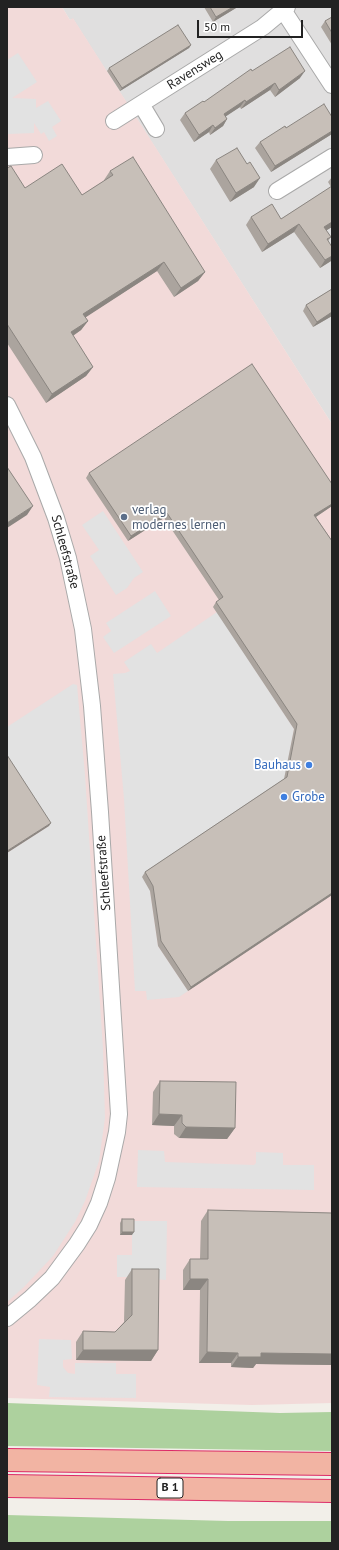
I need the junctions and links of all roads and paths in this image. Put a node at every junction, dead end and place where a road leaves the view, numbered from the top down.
1 (283, 8) edge
2 (332, 85) edge
3 (141, 104) junction
4 (114, 121) dead end
5 (156, 129) dead end
6 (34, 155) dead end
7 (332, 157) edge
8 (7, 158) edge
9 (277, 192) dead end
10 (7, 405) edge
11 (7, 1318) edge
12 (7, 1460) edge
13 (332, 1464) edge
14 (7, 1486) edge
15 (332, 1491) edge

1 - 2 street
1 - 3 street, Ravensweg
3 - 4 street, Ravensweg
3 - 5 street
6 - 8 street
7 - 9 street
10 - 11 street, Schleefstraße
12 - 13 highway, B 1
14 - 15 highway, B 1

